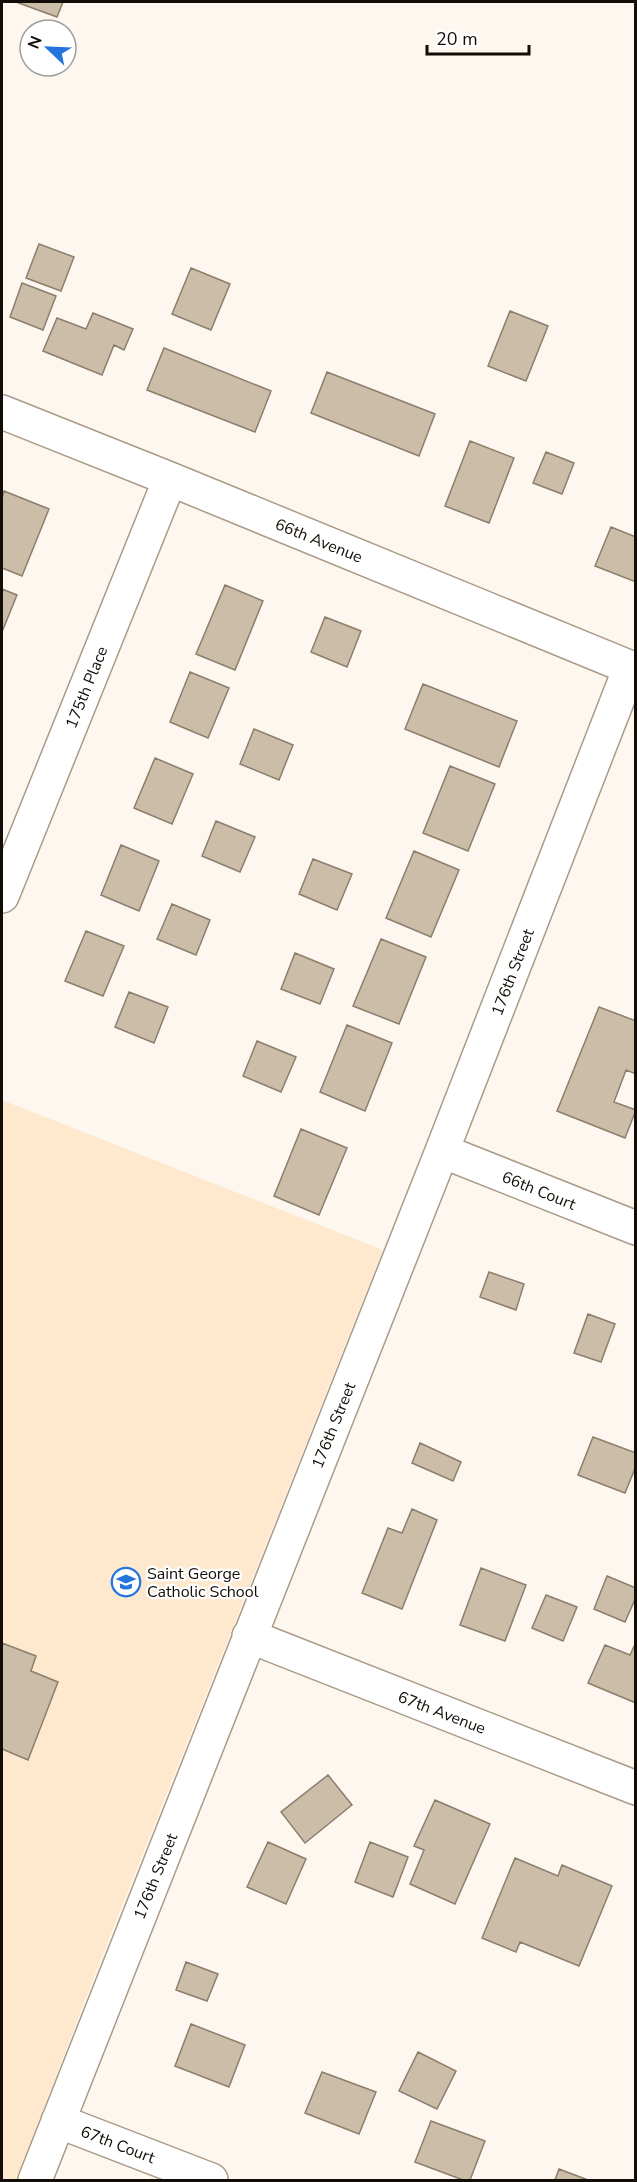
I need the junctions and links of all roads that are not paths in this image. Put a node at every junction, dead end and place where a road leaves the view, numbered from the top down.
1 (2, 412) edge
2 (170, 479) junction
3 (633, 669) edge
4 (2, 896) edge
5 (442, 1151) junction
6 (636, 1228) edge
7 (249, 1636) junction
8 (636, 1788) edge
9 (58, 2121) junction
10 (34, 2181) edge
11 (211, 2181) edge

1 - 2 street, 66th Avenue
2 - 3 street, 66th Avenue
2 - 4 street, 175th Place
3 - 5 street, 176th Street
5 - 6 street, 66th Court
5 - 7 street, 176th Street
7 - 8 street, 67th Avenue
7 - 9 street, 176th Street
9 - 10 street, 176th Street
9 - 11 street, 67th Court

